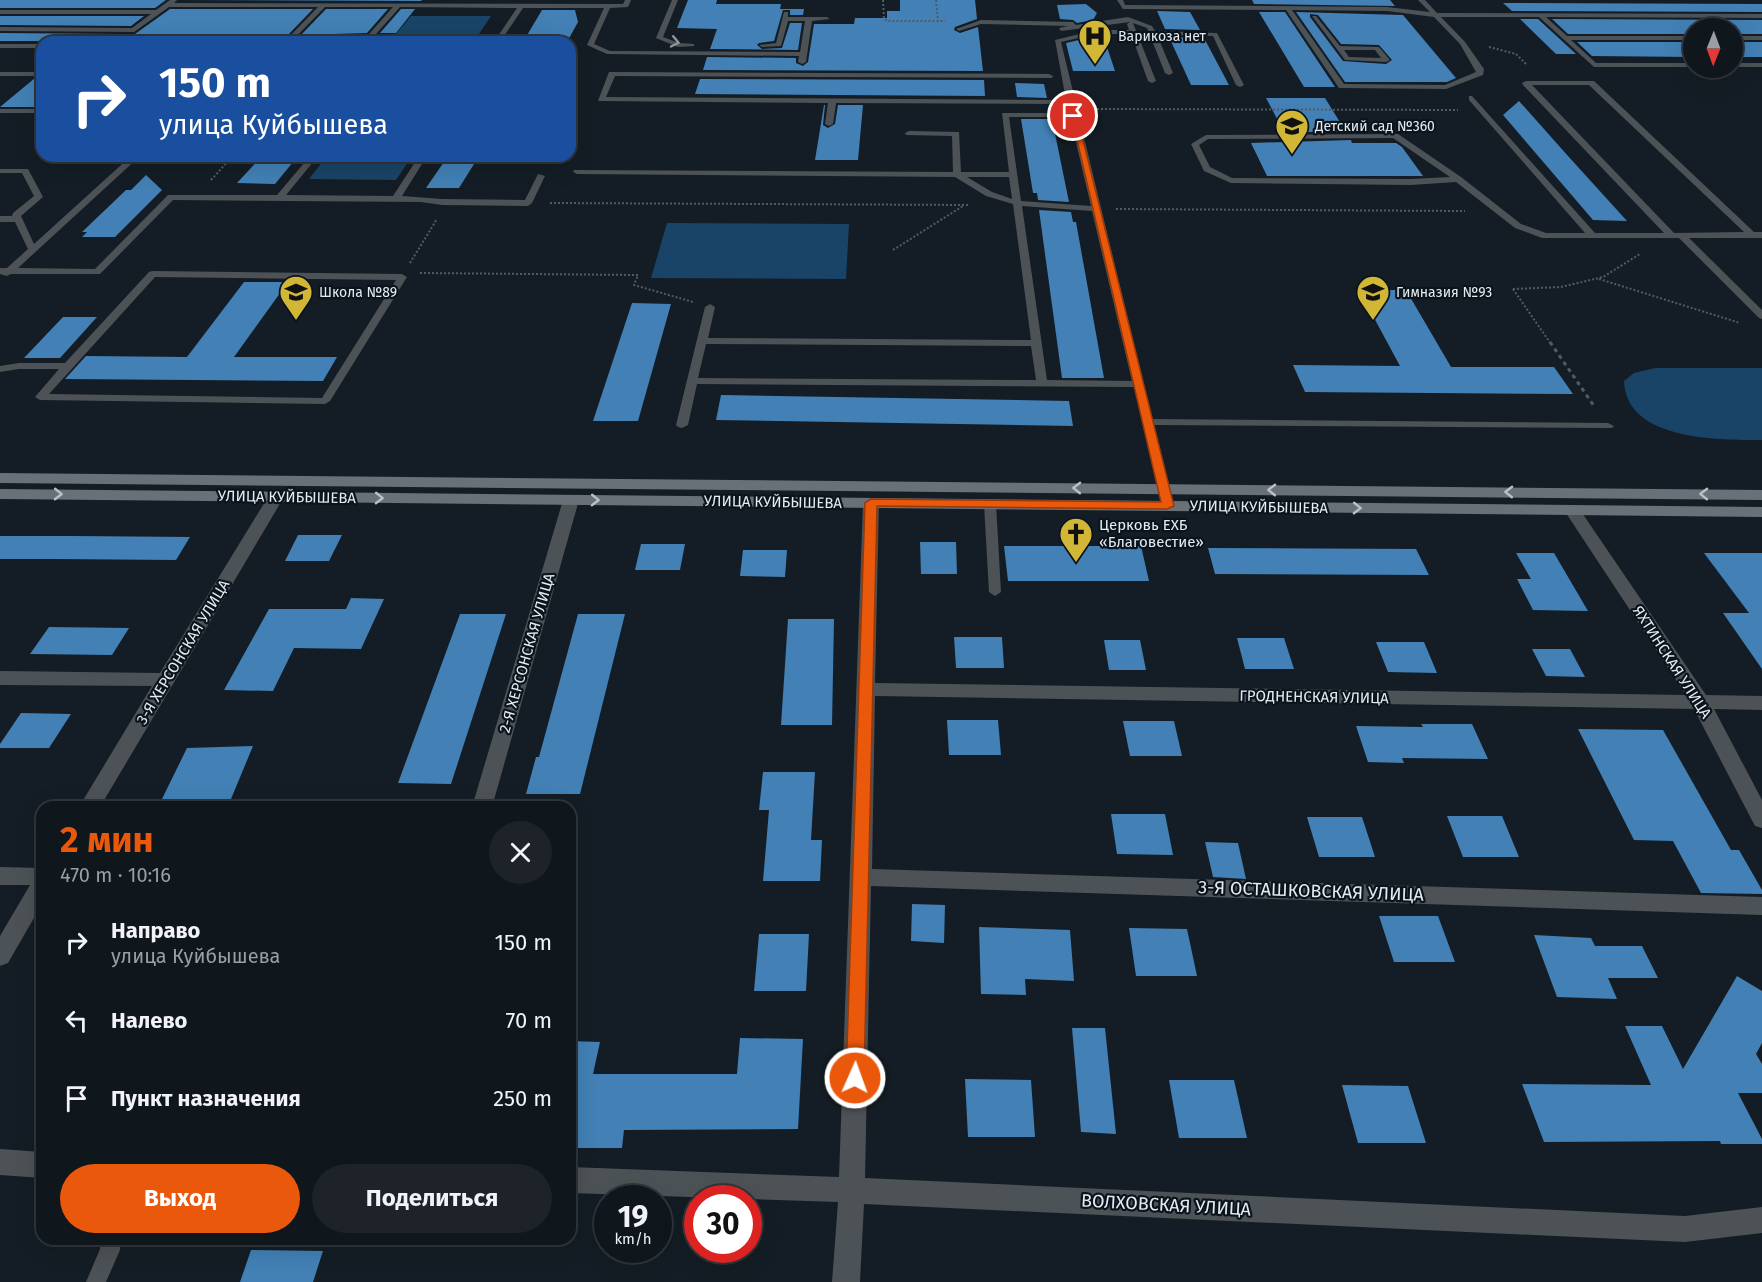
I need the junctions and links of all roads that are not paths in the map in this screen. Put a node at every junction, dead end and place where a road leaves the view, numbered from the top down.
1 (174, 0) edge
2 (628, 0) edge
3 (675, 0) edge
4 (1421, 0) edge
5 (330, 4) edge
6 (1122, 4) edge
7 (167, 5) junction
8 (398, 6) junction
9 (521, 6) junction
10 (608, 6) junction
11 (1288, 9) junction
12 (1406, 11) junction
13 (0, 12) edge
14 (158, 12) junction
15 (1434, 15) junction
16 (1540, 15) junction
17 (1762, 15) edge
18 (1294, 17) junction
19 (1314, 17) junction
20 (809, 19) junction
21 (827, 19) dead end
22 (1128, 19) junction
23 (1078, 24) junction
24 (0, 29) edge
25 (959, 29) dead end
26 (1061, 29) dead end
27 (1132, 32) junction
28 (1153, 33) junction
29 (294, 36) edge
30 (370, 36) edge
31 (501, 36) edge
32 (1565, 38) junction
33 (1683, 38) edge
34 (1743, 38) edge
35 (1762, 38) edge
36 (712, 45) dead end
37 (723, 45) dead end
38 (0, 46) edge
39 (36, 46) edge
40 (1338, 48) junction
41 (609, 53) junction
42 (804, 54) junction
43 (1683, 65) edge
44 (1743, 65) edge
45 (1762, 65) edge
46 (1169, 73) dead end
47 (0, 74) edge
48 (36, 74) edge
49 (612, 74) junction
50 (799, 75) junction
51 (1049, 76) dead end
52 (1152, 81) dead end
53 (1240, 85) dead end
54 (1472, 98) dead end
55 (832, 101) junction
56 (1072, 109) junction
57 (0, 111) edge
58 (36, 111) edge
59 (829, 124) dead end
60 (909, 134) dead end
61 (129, 162) edge
62 (309, 162) edge
63 (419, 162) edge
64 (0, 171) edge
65 (577, 172) dead end
66 (957, 175) junction
67 (1013, 175) junction
68 (541, 176) dead end
69 (1458, 179) junction
70 (279, 198) junction
71 (396, 199) junction
72 (1017, 204) junction
73 (1096, 209) junction
74 (0, 219) edge
75 (18, 219) junction
76 (1591, 234) junction
77 (1676, 235) junction
78 (1752, 235) junction
79 (1762, 235) edge
80 (33, 251) junction
81 (0, 271) edge
82 (11, 271) junction
83 (0, 277) edge
84 (710, 307) road end
85 (1762, 316) edge
86 (703, 341) junction
87 (1036, 344) junction
88 (68, 366) junction
89 (0, 369) edge
90 (693, 381) junction
91 (1042, 384) junction
92 (1138, 384) junction
93 (1147, 422) junction
94 (682, 424) dead end
95 (1608, 426) road end
96 (0, 478) edge
97 (286, 481) junction
98 (1164, 489) junction
99 (574, 492) junction
100 (1562, 493) junction
101 (0, 494) edge
102 (871, 495) junction
103 (1762, 495) edge
104 (276, 497) junction
105 (990, 504) junction
106 (1167, 506) junction
107 (1572, 510) junction
108 (1762, 512) edge
109 (994, 592) dead end
110 (0, 678) edge
111 (166, 680) junction
112 (866, 689) junction
113 (1701, 703) junction
114 (1762, 703) edge
115 (93, 801) edge
116 (484, 801) edge
117 (1762, 820) edge
118 (0, 876) edge
119 (36, 877) edge
120 (861, 877) junction
121 (36, 895) edge
122 (1762, 906) edge
123 (0, 956) edge
124 (0, 1162) edge
125 (36, 1165) edge
126 (576, 1180) edge
127 (852, 1190) junction
128 (1762, 1220) edge
129 (110, 1245) edge
130 (96, 1282) edge
131 (846, 1282) edge

1 - 7 lane
2 - 10 lane
3 -> 36 lane
4 - 15 lane
5 - 7 lane
5 - 8 lane
5 - 29 lane
6 - 11 lane
6 - 22 lane
7 - 14 lane
8 - 9 lane
8 - 30 lane
9 - 10 lane
9 - 31 lane
10 - 41 lane
11 - 12 lane
11 - 18 lane
12 - 15 lane
12 - 19 lane
13 - 14 lane
14 - 24 lane
15 - 16 lane
15 - 18 lane
16 - 17 lane
16 - 32 lane
18 - 19 lane
19 - 40 lane
20 - 21 lane
20 - 37 lane
20 - 42 lane
22 - 23 lane
22 - 27 lane
22 - 28 lane
23 - 25 lane
23 - 26 lane
27 - 52 lane
27 - 56 lane
28 - 46 lane
28 - 53 lane
32 - 33 lane
32 - 43 lane
34 - 35 lane
38 - 39 lane
40 - 40 lane
41 - 42 lane
41 - 49 lane
42 - 50 lane
44 - 45 lane
47 - 48 lane
49 - 50 lane
49 - 55 lane
50 - 51 lane
54 - 76 lane
55 - 56 lane
55 - 59 lane
56 - 67 lane
56 - 73 lane
57 - 58 lane
60 - 66 lane
61 - 80 lane
62 - 70 lane
63 - 71 lane
64 - 75 lane
65 - 66 lane
66 - 67 lane
66 - 72 lane
67 - 72 lane
68 - 71 lane
69 - 69 lane
69 - 76 lane
70 - 71 lane
70 - 82 lane
72 - 73 lane
72 - 87 lane
73 - 92 lane
74 - 75 lane
75 - 80 lane
76 - 77 lane
77 - 78 lane
77 - 78 lane
77 - 85 lane
78 - 79 lane
80 - 82 lane
81 - 82 lane
82 - 83 lane
84 - 86 lane
86 - 87 lane
86 - 90 lane
87 - 91 lane
88 - 88 lane
88 - 89 lane
90 - 91 lane
90 - 94 lane
91 - 92 lane
92 - 93 lane
93 - 95 lane
93 - 98 lane
96 - 97 main road, УЛИЦА КУЙБЫШЕВА
97 - 99 main road, УЛИЦА КУЙБЫШЕВА
97 - 104 main road
100 -> 98 main road, УЛИЦА КУЙБЫШЕВА
98 -> 102 main road, УЛИЦА КУЙБЫШЕВА
98 - 106 main road
99 - 102 main road, УЛИЦА КУЙБЫШЕВА
104 -> 99 main road, УЛИЦА КУЙБЫШЕВА
99 - 116 street, 2-Я ХЕРСОНСКАЯ УЛИЦА
103 -> 100 main road, УЛИЦА КУЙБЫШЕВА
100 - 107 main road
101 -> 104 main road, УЛИЦА КУЙБЫШЕВА
102 - 105 main road, УЛИЦА КУЙБЫШЕВА
102 - 112 street
104 - 111 street, 3-Я ХЕРСОНСКАЯ УЛИЦА
105 - 106 main road, УЛИЦА КУЙБЫШЕВА
105 - 109 lane
106 -> 107 main road, УЛИЦА КУЙБЫШЕВА
107 - 108 main road, УЛИЦА КУЙБЫШЕВА
107 - 113 street, ЯХТИНСКАЯ УЛИЦА
110 - 111 street
111 - 115 street, 3-Я ХЕРСОНСКАЯ УЛИЦА
112 - 113 street, ГРОДНЕНСКАЯ УЛИЦА
112 - 120 street
113 - 114 street, ГРОДНЕНСКАЯ УЛИЦА
113 - 117 street, ЯХТИНСКАЯ УЛИЦА
118 - 119 street
120 - 122 street, 3-Я ОСТАШКОВСКАЯ УЛИЦА
120 - 127 street
121 - 123 street
124 - 125 street
126 - 127 street, ВОЛХОВСКАЯ УЛИЦА
127 - 128 street, ВОЛХОВСКАЯ УЛИЦА
127 - 131 street
129 - 130 lane

